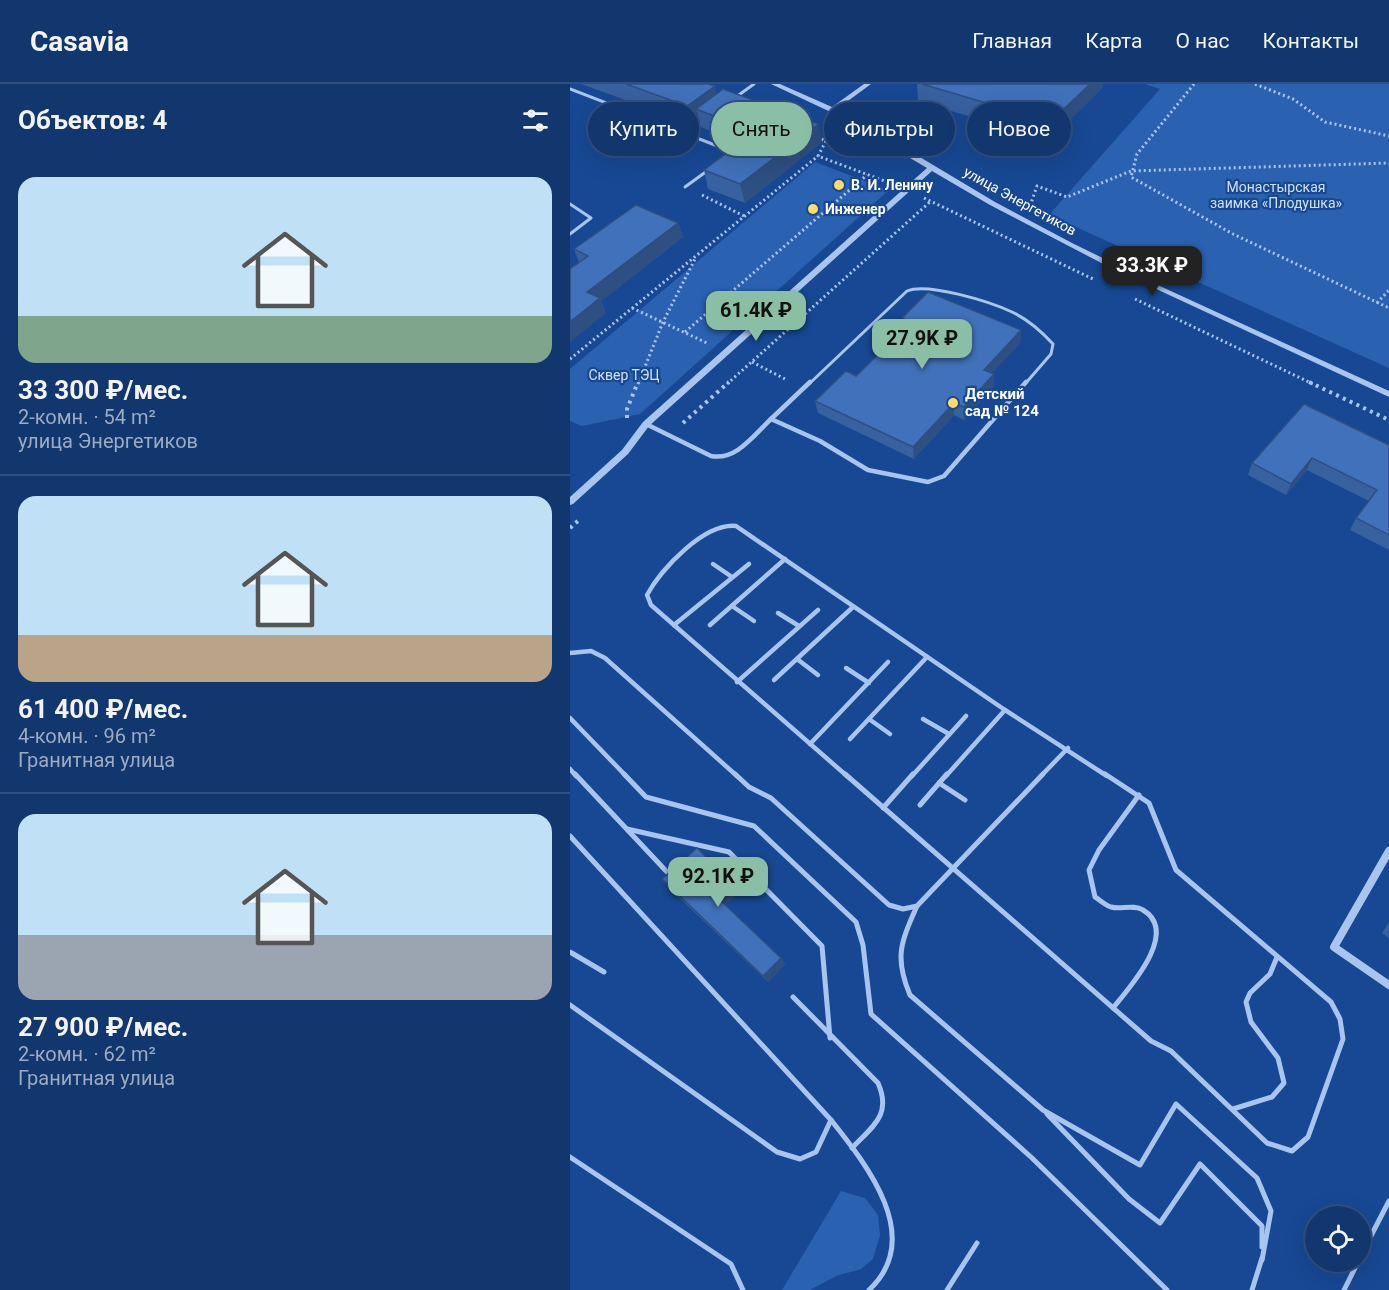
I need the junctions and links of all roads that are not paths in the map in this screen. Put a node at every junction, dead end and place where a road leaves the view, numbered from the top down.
1 (754, 84) edge
2 (774, 84) edge
3 (868, 84) edge
4 (570, 89) edge
5 (734, 99) edge
6 (603, 102) edge
7 (843, 102) edge
8 (824, 104) edge
9 (699, 139) edge
10 (913, 156) edge
11 (723, 159) edge
12 (714, 166) edge
13 (932, 168) junction
14 (685, 187) road end
15 (570, 204) edge
16 (570, 234) edge
17 (1389, 394) edge
18 (771, 419) junction
19 (646, 424) junction
20 (570, 502) edge
21 (784, 559) junction
22 (713, 564) dead end
23 (749, 564) dead end
24 (732, 577) junction
25 (732, 606) junction
26 (853, 608) junction
27 (818, 610) dead end
28 (778, 613) dead end
29 (754, 621) dead end
30 (674, 625) junction
31 (710, 625) dead end
32 (799, 626) junction
33 (570, 653) edge
34 (927, 657) junction
35 (796, 660) junction
36 (888, 662) dead end
37 (846, 668) dead end
38 (818, 675) dead end
39 (774, 680) dead end
40 (737, 682) junction
41 (869, 683) junction
42 (1005, 710) junction
43 (966, 716) dead end
44 (570, 718) edge
45 (869, 719) junction
46 (923, 719) dead end
47 (890, 734) dead end
48 (949, 734) junction
49 (850, 739) dead end
50 (810, 744) junction
51 (1068, 748) junction
52 (570, 769) edge
53 (939, 783) junction
54 (1139, 795) junction
55 (964, 800) dead end
56 (920, 805) dead end
57 (883, 808) junction
58 (627, 829) junction
59 (570, 836) edge
60 (1389, 850) edge
61 (954, 870) junction
62 (668, 873) edge
63 (917, 906) junction
64 (570, 952) edge
65 (1277, 957) junction
66 (604, 972) dead end
67 (1389, 985) edge
68 (793, 997) dead end
69 (570, 1005) edge
70 (1113, 1008) junction
71 (830, 1038) junction
72 (1233, 1109) junction
73 (1043, 1110) junction
74 (831, 1120) junction
75 (852, 1148) junction
76 (570, 1157) edge
77 (1389, 1201) edge
78 (1371, 1236) edge
79 (977, 1243) dead end
80 (1262, 1260) junction
81 (1353, 1272) edge
82 (743, 1290) edge
83 (869, 1290) edge
84 (946, 1290) edge
85 (1167, 1290) edge
86 (1252, 1290) edge
87 (1344, 1290) edge

1 - 5 lane
2 - 8 street, улица Энергетиков
3 - 7 street
4 - 6 lane
9 - 11 lane
10 - 13 street, улица Энергетиков
12 - 14 lane
13 - 17 street, улица Энергетиков
13 - 19 street
15 - 16 lane
18 - 18 lane
18 - 19 lane
19 - 20 street
21 - 25 lane
21 - 26 lane
21 - 30 lane
22 - 24 lane
23 - 24 lane
24 - 30 lane
25 - 29 lane
25 - 31 lane
26 - 34 lane
26 - 35 lane
27 - 32 lane
28 - 32 lane
30 - 40 lane
32 - 40 lane
33 - 63 lane
34 - 42 lane
34 - 45 lane
35 - 38 lane
35 - 39 lane
36 - 41 lane
37 - 41 lane
40 - 50 lane
41 - 50 lane
42 - 51 lane
42 - 53 lane
43 - 48 lane
44 - 85 lane
45 - 47 lane
45 - 49 lane
46 - 48 lane
48 - 57 lane
50 - 57 lane
51 - 54 lane
51 - 61 lane
52 - 58 lane
53 - 55 lane
53 - 56 lane
54 - 65 lane
54 - 70 lane
57 - 61 lane
58 - 62 lane
58 - 71 lane
59 - 74 lane
60 - 67 street
61 - 63 lane
61 - 70 lane
63 - 73 lane
64 - 66 lane
65 - 72 lane
65 - 72 lane
68 - 71 lane
69 - 74 lane
70 - 72 lane
71 - 75 lane
73 - 80 lane
73 - 80 lane
74 - 75 lane
75 - 83 lane
76 - 82 lane
77 - 78 lane
79 - 84 lane
80 - 86 lane
81 - 87 lane

